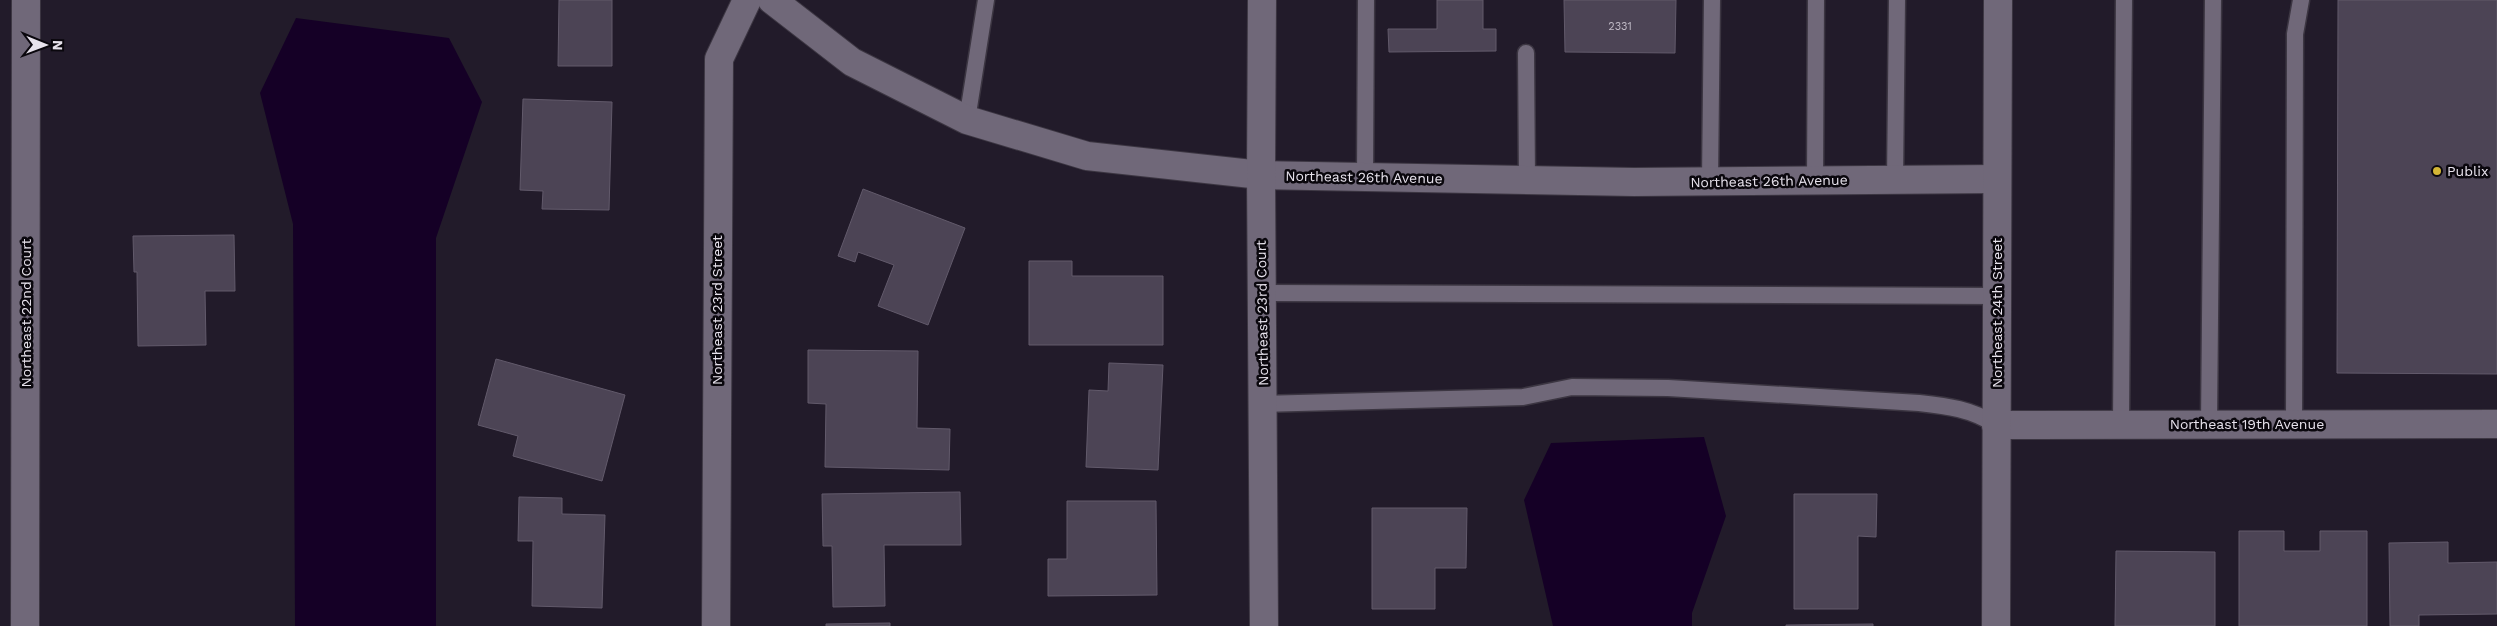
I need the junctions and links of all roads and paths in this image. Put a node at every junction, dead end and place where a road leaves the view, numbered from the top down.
1 (26, 0) edge
2 (747, 0) edge
3 (772, 0) edge
4 (986, 0) edge
5 (1262, 0) edge
6 (1366, 0) edge
7 (1712, 0) edge
8 (1816, 0) edge
9 (1897, 0) edge
10 (1998, 0) edge
11 (2124, 0) edge
12 (2213, 0) edge
13 (2301, 0) edge
14 (1526, 53) dead end
15 (967, 120) junction
16 (1260, 175) junction
17 (1365, 177) junction
18 (1997, 179) junction
19 (1527, 180) junction
20 (1815, 180) junction
21 (1895, 180) junction
22 (1710, 181) junction
23 (1262, 293) junction
24 (1997, 296) junction
25 (1262, 404) junction
26 (2209, 424) junction
27 (2294, 424) junction
28 (2497, 424) edge
29 (1996, 425) junction
30 (2121, 425) junction
31 (25, 626) edge
32 (716, 626) edge
33 (1264, 626) edge
34 (1996, 626) edge

1 - 31 street, Northeast 22nd Court
2 - 32 street, Northeast 23rd Street
3 - 15 street, Northeast 26th Avenue
4 - 15 lane
5 - 16 street, Northeast 23rd Court
6 - 17 lane
7 - 22 lane
8 - 20 lane
9 - 21 lane
10 - 18 street, Northeast 24th Street
11 - 30 lane
12 - 26 lane
13 - 27 lane
14 - 19 lane
15 - 16 street, Northeast 26th Avenue
16 - 17 street, Northeast 26th Avenue
16 - 23 street, Northeast 23rd Court
17 - 19 street, Northeast 26th Avenue
18 - 21 street, Northeast 26th Avenue
18 - 24 street, Northeast 24th Street
19 - 22 street, Northeast 26th Avenue
20 - 21 street, Northeast 26th Avenue
20 - 22 street, Northeast 26th Avenue
23 - 24 lane
23 - 25 street, Northeast 23rd Court
24 - 29 street, Northeast 24th Street
25 - 29 lane
25 - 33 street, Northeast 23rd Court
26 - 27 street, Northeast 19th Avenue
26 - 30 street, Northeast 19th Avenue
27 - 28 street, Northeast 19th Avenue
29 - 30 street, Northeast 19th Avenue
29 - 34 street, Northeast 24th Street

